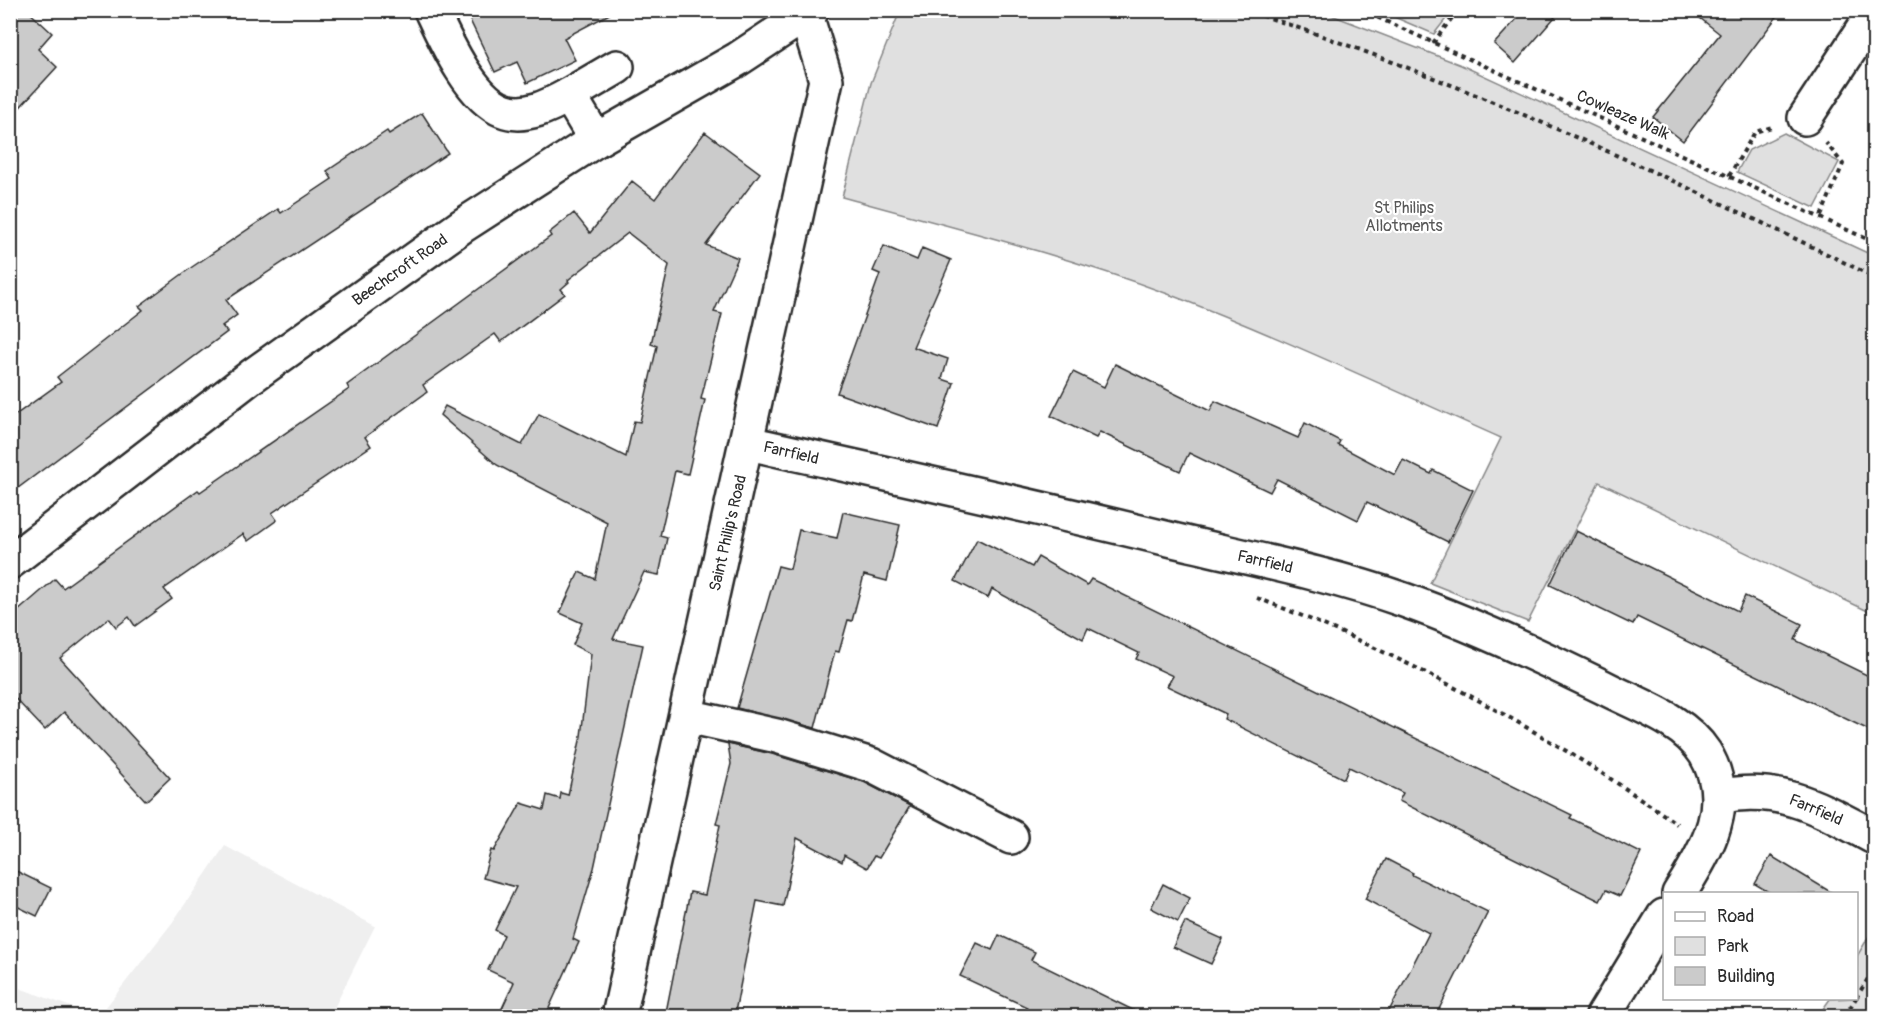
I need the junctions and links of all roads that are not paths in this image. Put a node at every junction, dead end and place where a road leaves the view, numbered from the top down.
1 (431, 10) edge
2 (809, 13) edge
3 (1875, 13) edge
4 (617, 67) dead end
5 (569, 95) junction
6 (1805, 118) dead end
7 (596, 140) junction
8 (748, 443) junction
9 (10, 562) edge
10 (687, 716) junction
11 (1719, 797) junction
12 (1011, 837) dead end
13 (1875, 837) edge
14 (1680, 892) edge
15 (1663, 919) edge
16 (619, 1017) edge
17 (1603, 1017) edge

1 - 5 street
2 - 7 street, Beechcroft Road
2 - 8 street, Saint Philip's Road
3 - 6 street
4 - 5 street
5 - 7 street
7 - 9 street, Beechcroft Road
8 - 10 street, Saint Philip's Road
8 - 11 street, Farrfield
10 - 12 street
10 - 16 street, Saint Philip's Road
11 - 13 street, Farrfield
11 - 14 street, Farrfield
15 - 17 street

